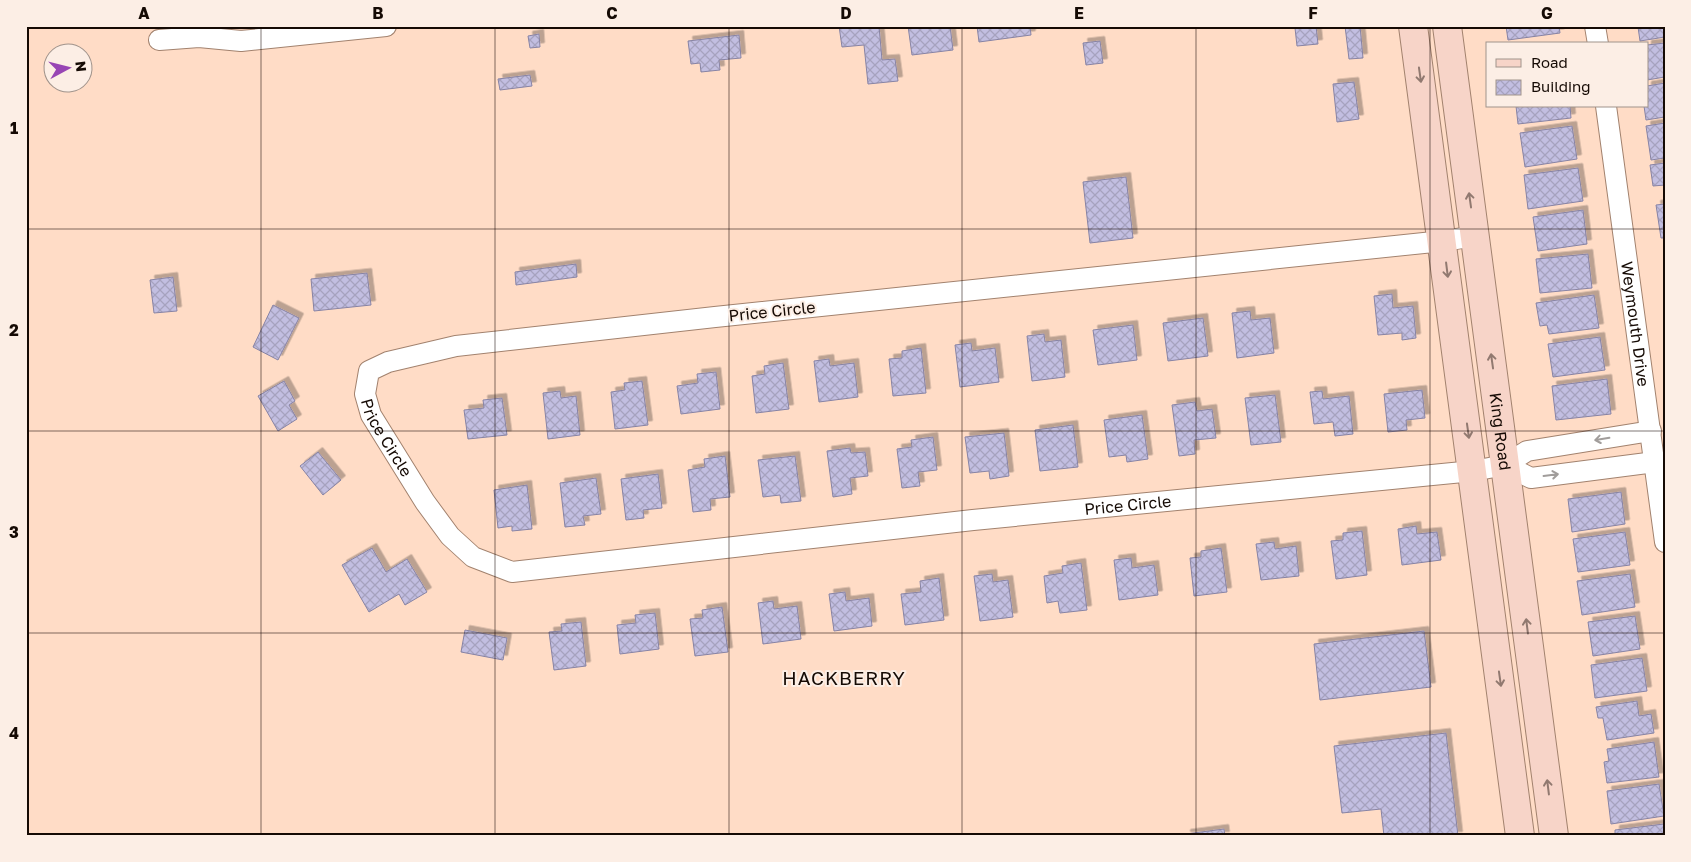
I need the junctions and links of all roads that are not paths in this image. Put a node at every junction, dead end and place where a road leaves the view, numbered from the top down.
1 (386, 26) edge
2 (1414, 26) edge
3 (1447, 26) edge
4 (1595, 26) edge
5 (159, 40) dead end
6 (1598, 42) edge
7 (1606, 108) edge
8 (1475, 236) junction
9 (1443, 241) junction
10 (1650, 431) junction
11 (1654, 462) junction
12 (1505, 465) junction
13 (1473, 471) junction
14 (1665, 542) edge
15 (1523, 599) junction
16 (1490, 601) junction
17 (1520, 836) edge
18 (1554, 836) edge

1 - 5 street
2 -> 9 street, King Road
8 -> 3 street, King Road
4 - 6 street
7 - 10 street, Weymouth Drive
8 - 9 street, Price Circle
12 -> 8 street, King Road
9 -> 13 street, King Road
9 - 13 street, Price Circle
10 - 11 street, Weymouth Drive
10 -> 12 street
12 -> 11 street
11 - 14 street, Weymouth Drive
12 - 13 street
12 - 15 street, King Road
13 - 16 street, King Road
15 - 16 street
18 -> 15 street, King Road
16 -> 17 street, King Road

